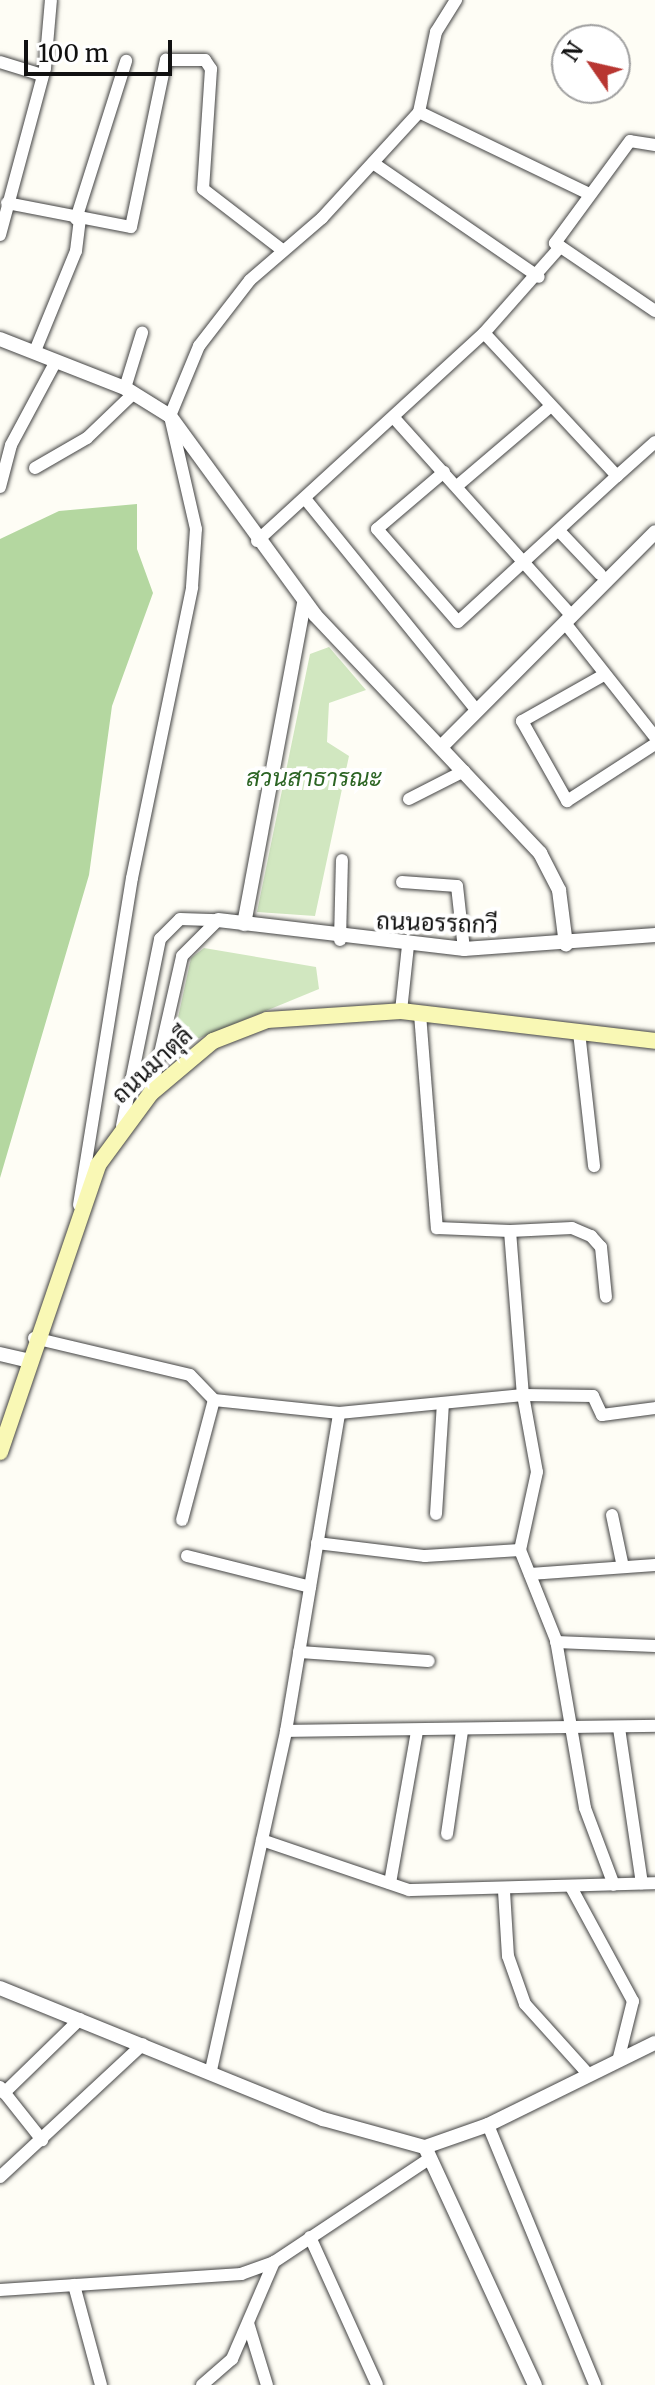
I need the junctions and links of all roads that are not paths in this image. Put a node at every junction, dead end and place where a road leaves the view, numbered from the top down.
1 (51, 0) edge
2 (456, 0) edge
3 (126, 61) dead end
4 (0, 62) edge
5 (42, 75) junction
6 (419, 112) junction
7 (655, 145) edge
8 (373, 163) junction
9 (587, 193) junction
10 (7, 203) junction
11 (78, 220) junction
12 (0, 235) edge
13 (560, 247) junction
14 (281, 249) junction
15 (539, 277) junction
16 (654, 308) edge
17 (142, 333) dead end
18 (484, 333) junction
19 (0, 339) edge
20 (35, 351) junction
21 (56, 361) junction
22 (130, 391) junction
23 (551, 406) junction
24 (170, 416) junction
25 (395, 419) junction
26 (655, 442) edge
27 (35, 468) dead end
28 (444, 472) junction
29 (617, 476) junction
30 (213, 478) junction
31 (457, 486) junction
32 (0, 487) edge
33 (191, 498) junction
34 (307, 501) junction
35 (655, 532) edge
36 (561, 533) junction
37 (257, 541) junction
38 (528, 561) junction
39 (600, 574) dead end
40 (304, 602) junction
41 (568, 620) junction
42 (332, 634) junction
43 (295, 648) junction
44 (602, 676) junction
45 (477, 711) junction
46 (655, 737) edge
47 (655, 744) edge
48 (441, 747) junction
49 (464, 771) junction
50 (409, 799) dead end
51 (342, 860) dead end
52 (402, 882) dead end
53 (218, 920) junction
54 (244, 924) junction
55 (655, 935) edge
56 (340, 940) junction
57 (566, 945) junction
58 (408, 946) junction
59 (464, 949) junction
60 (401, 1011) junction
61 (420, 1014) junction
62 (579, 1032) junction
63 (655, 1041) edge
64 (151, 1093) junction
65 (122, 1126) junction
66 (594, 1166) dead end
67 (77, 1213) junction
68 (510, 1231) junction
69 (606, 1297) dead end
70 (34, 1338) junction
71 (0, 1354) edge
72 (26, 1360) junction
73 (523, 1395) junction
74 (214, 1400) junction
75 (443, 1403) junction
76 (655, 1408) edge
77 (339, 1413) junction
78 (0, 1452) edge
79 (436, 1514) dead end
80 (612, 1515) dead end
81 (182, 1520) dead end
82 (317, 1543) junction
83 (520, 1550) junction
84 (187, 1556) dead end
85 (655, 1565) edge
86 (623, 1567) junction
87 (530, 1574) junction
88 (310, 1587) junction
89 (556, 1642) junction
90 (655, 1646) edge
91 (299, 1652) junction
92 (429, 1661) dead end
93 (655, 1726) edge
94 (619, 1728) junction
95 (575, 1730) junction
96 (286, 1731) junction
97 (462, 1731) junction
98 (417, 1732) junction
99 (447, 1834) dead end
100 (262, 1840) junction
101 (390, 1883) junction
102 (649, 1883) edge
103 (614, 1885) junction
104 (571, 1887) junction
105 (504, 1891) junction
106 (0, 1988) edge
107 (80, 2019) junction
108 (655, 2043) edge
109 (143, 2044) junction
110 (618, 2061) junction
111 (211, 2070) junction
112 (589, 2075) junction
113 (2, 2090) edge
114 (488, 2125) junction
115 (42, 2140) junction
116 (427, 2153) junction
117 (0, 2177) edge
118 (310, 2237) junction
119 (274, 2262) junction
120 (74, 2285) junction
121 (0, 2290) edge
122 (248, 2323) junction
123 (101, 2385) edge
124 (202, 2385) edge
125 (267, 2385) edge
126 (377, 2385) edge
127 (535, 2385) edge
128 (595, 2385) edge

1 - 5 street
2 - 6 street
3 - 11 street
4 - 5 street
5 - 10 street
6 - 8 street
6 - 9 street
7 - 9 street
8 - 14 street
8 - 15 street
9 - 13 street
10 - 11 street
10 - 12 street
11 - 14 street
11 - 20 street
13 - 15 street
13 - 16 street
14 - 24 street
15 - 18 street
17 - 22 street
18 - 23 street
18 - 25 street
19 - 20 street
20 - 21 street
21 - 22 street
21 - 32 street
22 - 24 street
22 - 27 street
23 - 29 street
23 - 31 street
24 - 30 street
24 - 33 street
25 - 28 street
25 - 34 street
26 - 29 street
28 - 31 street
28 - 38 street
29 - 36 street
30 - 33 street
30 - 37 street
31 - 38 street
33 - 67 street
34 - 37 street
34 - 45 street
35 - 41 street
36 - 38 street
36 - 39 street
37 - 40 street
38 - 41 street
40 - 42 street
40 - 43 street
41 - 44 street
41 - 45 street
42 - 43 street
42 - 48 street
43 - 54 street
44 - 46 street
44 - 47 street
45 - 48 street
48 - 49 street
49 - 50 street
49 - 57 street
51 - 56 street
52 - 59 street
53 - 54 street, ถนนอรรถกวี
53 - 64 street
53 - 65 street
54 - 56 street, ถนนอรรถกวี
55 - 57 street, ถนนอรรถกวี
56 - 58 street, ถนนอรรถกวี
57 - 59 street, ถนนอรรถกวี
58 - 59 street, ถนนอรรถกวี
58 - 60 street
60 - 61 main road, ถนนมาตุลี
60 - 64 main road, ถนนมาตุลี
61 - 62 main road, ถนนมาตุลี
61 - 68 street
62 - 63 main road, ถนนมาตุลี
62 - 66 street
64 - 65 main road, ถนนมาตุลี
65 - 67 main road, ถนนมาตุลี
67 - 70 main road, ถนนมาตุลี
68 - 69 street
68 - 73 street
70 - 72 main road, ถนนมาตุลี
70 - 74 street
71 - 72 street
72 - 78 main road, ถนนมาตุลี
73 - 75 street
73 - 76 street
73 - 83 street
74 - 77 street
74 - 81 street
75 - 77 street
75 - 79 street
77 - 82 street
80 - 86 street
82 - 83 street
82 - 88 street
83 - 87 street
84 - 88 street
85 - 86 street
86 - 87 street
87 - 89 street
88 - 91 street
89 - 90 street
89 - 95 street
91 - 92 street
91 - 96 street
93 - 94 street
94 - 95 street
94 - 102 street
95 - 97 street
95 - 103 street
96 - 98 street
96 - 100 street
97 - 98 street
97 - 99 street
98 - 101 street
100 - 101 street
100 - 111 street
101 - 105 street
102 - 103 street
103 - 104 street
104 - 105 street
104 - 110 street
105 - 112 street
106 - 107 street
107 - 109 street
107 - 113 street
108 - 110 street
109 - 111 street
109 - 115 street
110 - 112 street
111 - 116 street
112 - 114 street
113 - 115 street
114 - 116 street
114 - 128 street
115 - 117 street
116 - 118 street
116 - 127 street
118 - 119 street
118 - 126 street
119 - 120 street
119 - 122 street
120 - 121 street
120 - 123 street
122 - 124 street
122 - 125 street

